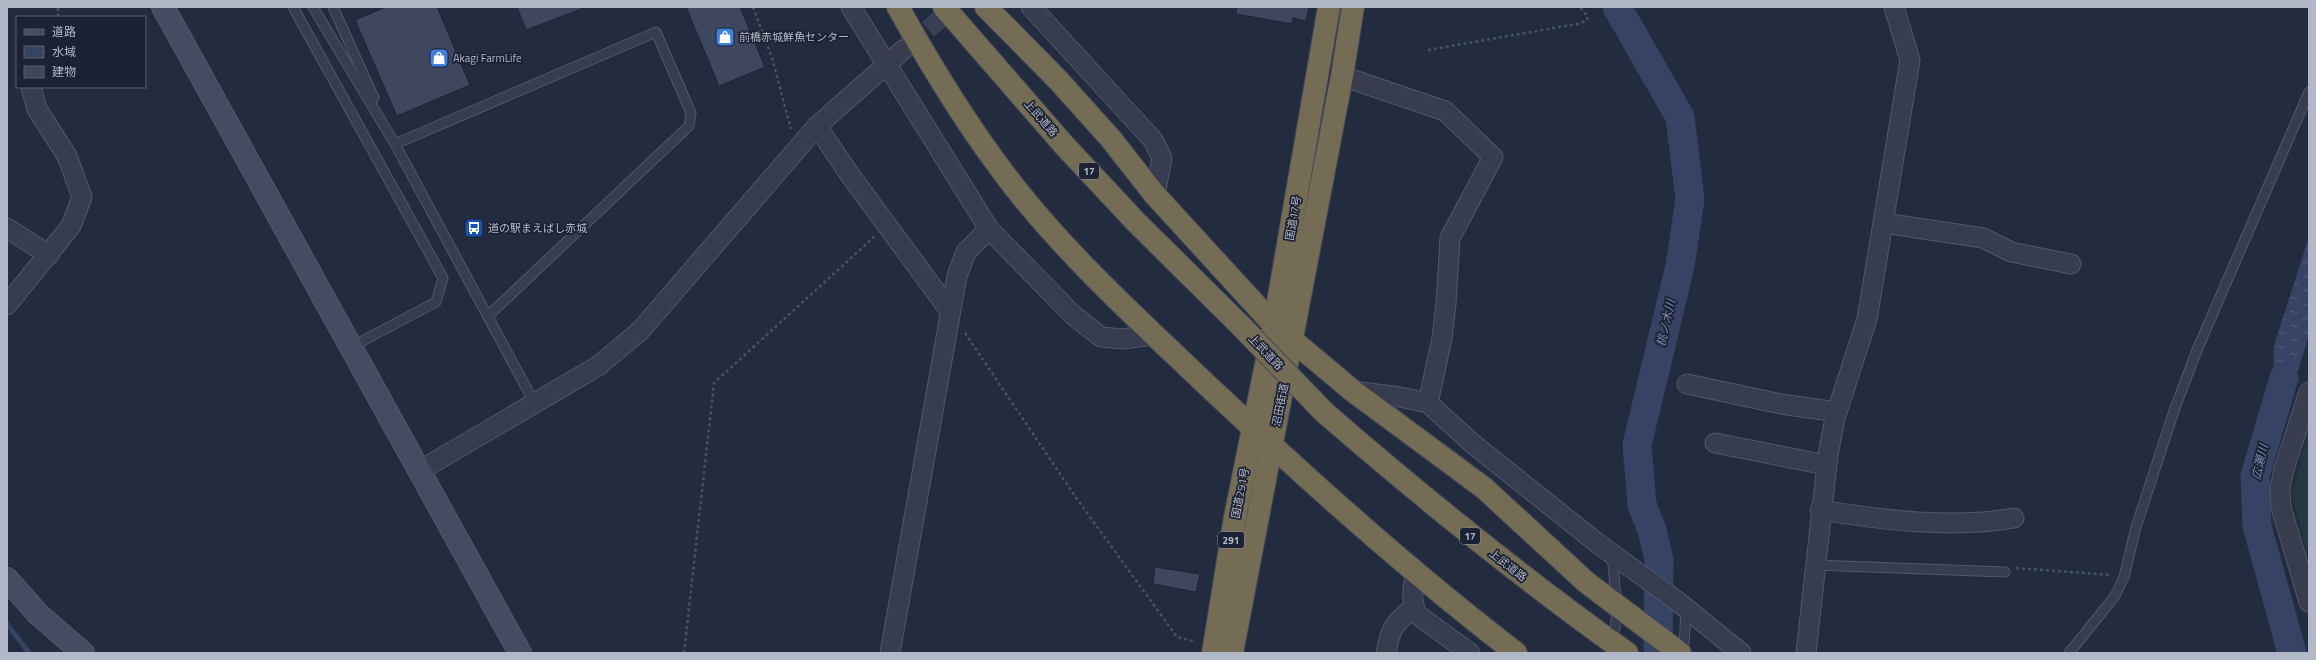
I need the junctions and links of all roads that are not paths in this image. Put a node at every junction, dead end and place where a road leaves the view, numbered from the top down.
1 (163, 7) edge
2 (293, 7) edge
3 (313, 7) edge
4 (333, 7) edge
5 (850, 7) edge
6 (898, 7) edge
7 (944, 7) edge
8 (986, 7) edge
9 (1031, 7) edge
10 (1329, 7) edge
11 (1353, 7) edge
12 (1894, 7) edge
13 (903, 50) tunnel mouth
14 (887, 62) junction
15 (1342, 76) junction
16 (32, 88) edge
17 (2309, 92) edge
18 (817, 126) junction
19 (393, 141) junction
20 (1155, 195) junction
21 (1884, 224) junction
22 (7, 228) edge
23 (989, 229) junction
24 (49, 254) junction
25 (2071, 264) dead end
26 (7, 305) edge
27 (950, 311) junction
28 (488, 316) junction
29 (1274, 324) junction
30 (1154, 335) junction
31 (1292, 340) junction
32 (351, 348) junction
33 (1687, 384) dead end
34 (1353, 391) junction
35 (2309, 392) edge
36 (1428, 403) junction
37 (535, 404) junction
38 (1837, 412) junction
39 (1253, 428) junction
40 (1715, 443) dead end
41 (1272, 446) junction
42 (1826, 465) junction
43 (419, 471) junction
44 (1820, 510) junction
45 (2014, 518) dead end
46 (1618, 558) junction
47 (1815, 565) junction
48 (1416, 572) junction
49 (2005, 572) road end
50 (7, 579) edge
51 (2309, 602) edge
52 (1682, 605) junction
53 (1413, 608) junction
54 (1618, 612) junction
55 (1220, 650) edge
56 (1680, 651) edge
57 (1625, 652) edge
58 (83, 653) edge
59 (520, 653) edge
60 (890, 653) edge
61 (1386, 653) edge
62 (1470, 653) edge
63 (1516, 653) edge
64 (1742, 653) edge
65 (1806, 653) edge
66 (2069, 653) edge

1 - 32 street
2 - 32 lane
3 - 19 lane
4 - 19 lane
5 - 14 street
6 - 30 highway
7 - 57 highway, 上武道路 / 17, bridge
8 - 20 highway
9 - 20 street
10 - 29 highway, 国道17号
11 - 15 highway, 国道17号
12 - 21 street
13 - 14 street
14 - 18 street
14 - 23 street
15 - 31 highway, 国道17号
15 - 36 street
16 - 24 street
17 - 66 lane
18 - 27 street
18 - 37 street
19 - 28 lane
19 - 28 lane
20 - 29 highway
21 - 25 street
21 - 38 street
22 - 24 street
23 - 27 street
23 - 30 street
24 - 26 street
27 - 60 street
28 - 37 lane
29 - 31 highway
29 - 39 highway, 国道17号
30 - 39 highway
31 - 34 highway
31 - 41 highway, 沼田街道
32 - 43 street
33 - 38 street
34 - 36 street
34 - 54 highway
35 - 51 street
36 - 46 street
37 - 43 street
38 - 42 street
39 - 41 highway
39 - 55 highway, 国道291号 / 291
40 - 42 street
41 - 48 highway
41 - 55 highway, 国道291号 / 291
42 - 44 street
43 - 59 street
44 - 45 street
44 - 47 street
46 - 52 street
46 - 54 lane
47 - 49 lane
47 - 65 street
48 - 53 street
48 - 63 highway
50 - 58 street
52 - 56 lane
52 - 64 street
53 - 61 street
53 - 62 street
54 - 56 highway

